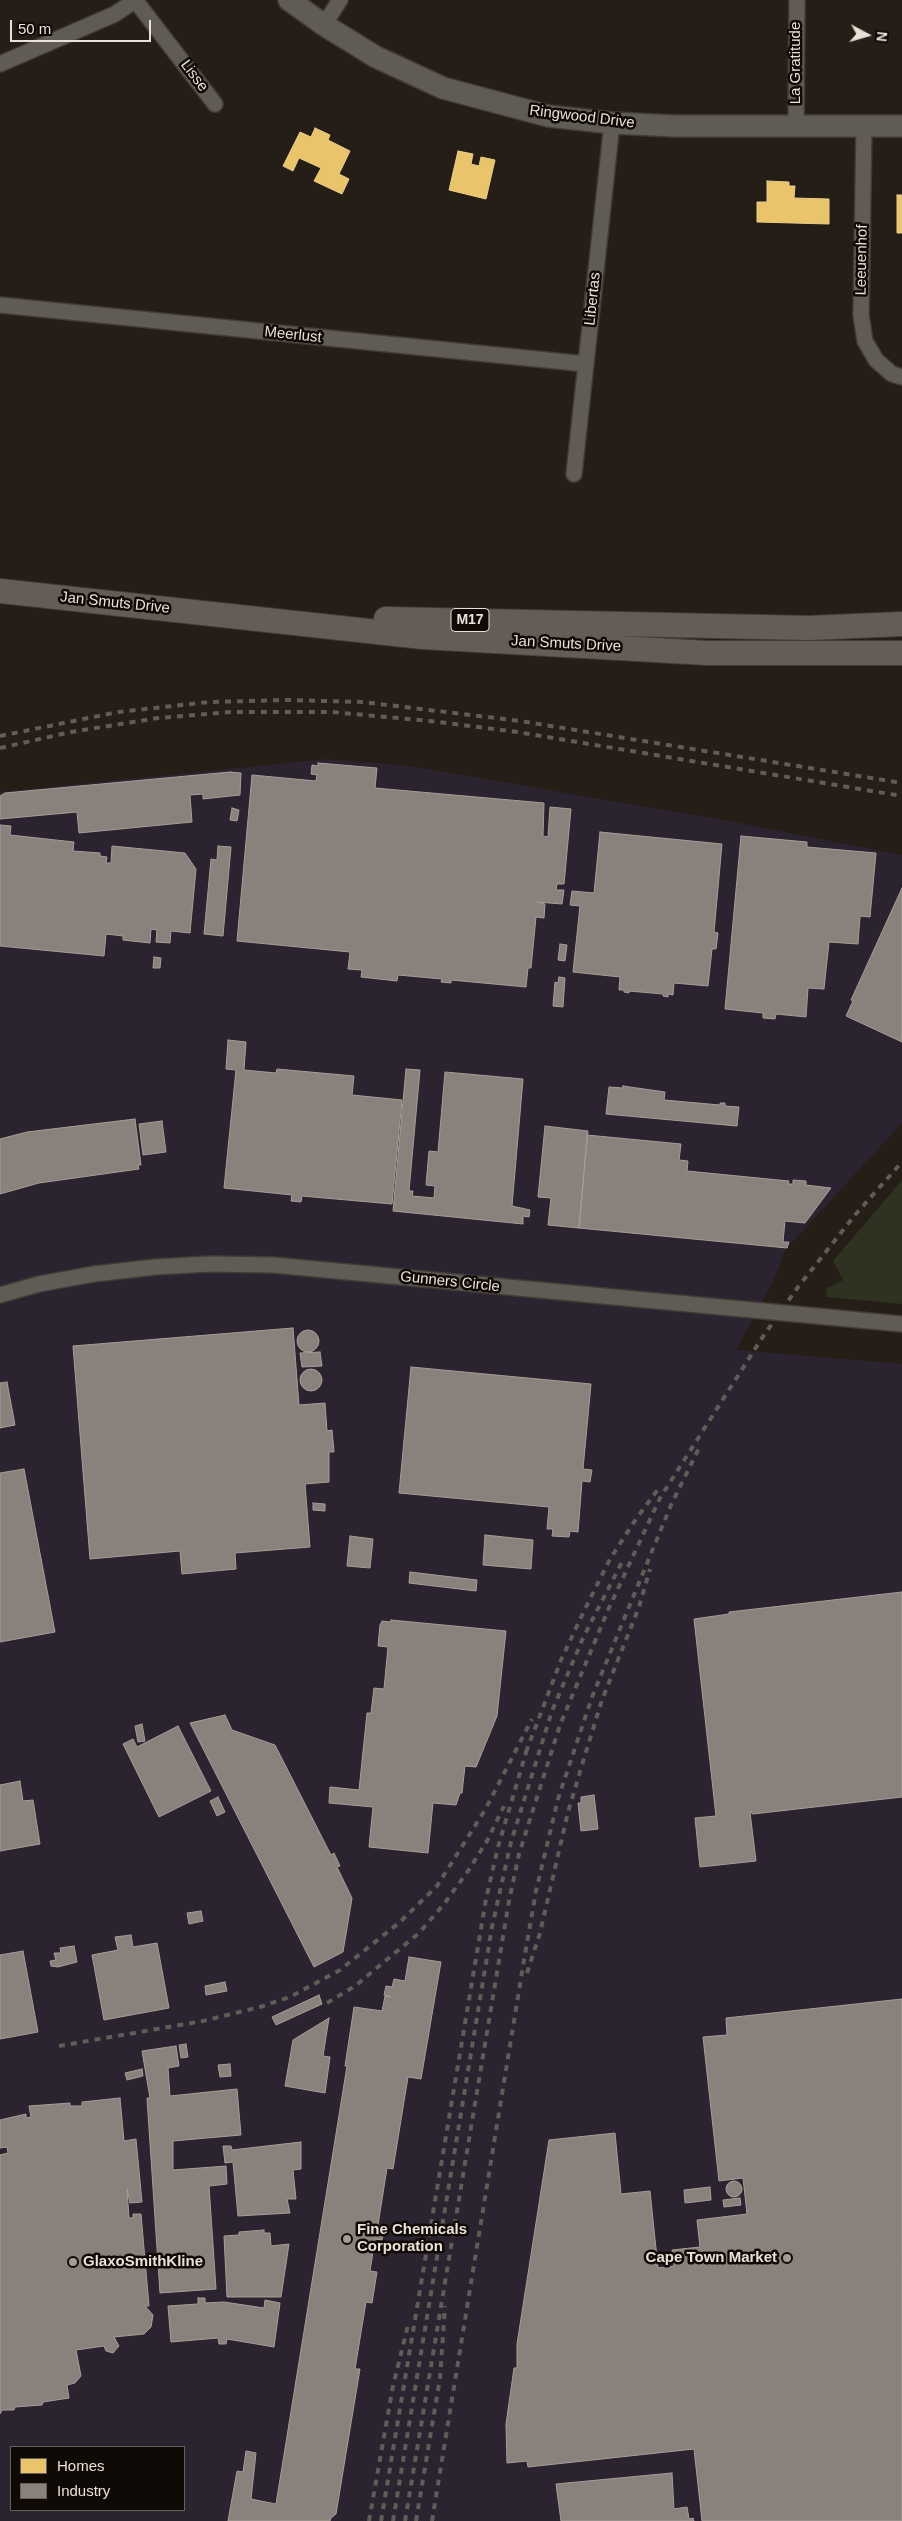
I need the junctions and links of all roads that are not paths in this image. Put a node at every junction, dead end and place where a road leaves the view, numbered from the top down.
1 (135, 0) edge
2 (289, 0) edge
3 (340, 0) edge
4 (797, 0) edge
5 (324, 25) junction
6 (0, 64) edge
7 (215, 104) dead end
8 (612, 123) junction
9 (796, 126) junction
10 (864, 126) junction
11 (902, 126) edge
12 (0, 305) edge
13 (586, 364) junction
14 (902, 377) edge
15 (574, 474) dead end
16 (0, 592) edge
17 (230, 616) junction
18 (902, 624) edge
19 (815, 653) junction
20 (902, 653) edge
21 (902, 663) edge
22 (0, 1295) edge
23 (902, 1324) edge

1 - 6 street
1 - 7 street, Lisse
2 - 5 street, Ringwood Drive
3 - 5 street
4 - 9 street, La Gratitude
5 - 8 street, Ringwood Drive
8 - 9 street, Ringwood Drive
8 - 13 street, Libertas
9 - 10 street, Ringwood Drive
10 - 11 street, Ringwood Drive
10 - 14 street, Leeuenhof
12 - 13 street, Meerlust
13 - 15 street, Libertas
16 - 17 main road, Jan Smuts Drive / M17
17 - 18 main road, Jan Smuts Drive / M17
17 - 19 main road, Jan Smuts Drive / M17
19 - 20 main road, Jan Smuts Drive / M17
19 - 21 main road
22 - 23 street, Gunners Circle, bridge

